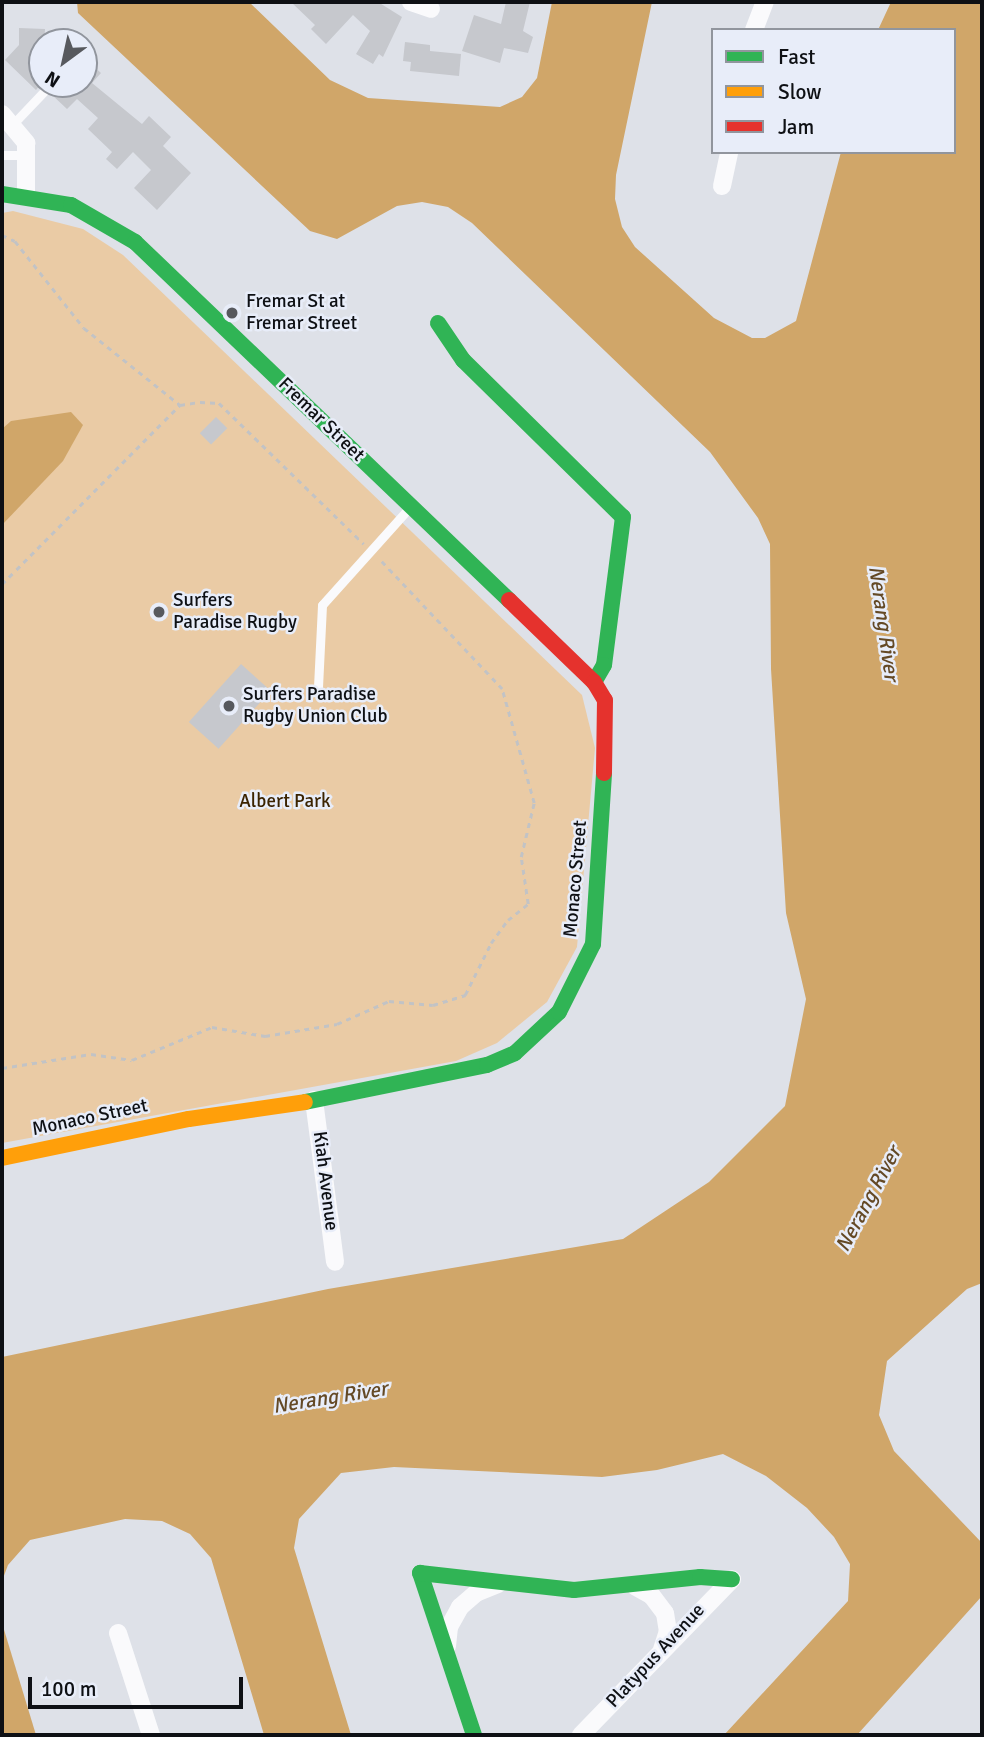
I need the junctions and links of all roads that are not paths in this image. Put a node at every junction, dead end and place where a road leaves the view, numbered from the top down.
1 (411, 2) edge
2 (765, 2) edge
3 (431, 9) dead end
4 (755, 28) edge
5 (33, 98) edge
6 (7, 119) edge
7 (729, 154) edge
8 (2, 155) edge
9 (28, 155) junction
10 (722, 186) dead end
11 (2, 194) edge
12 (26, 195) junction
13 (438, 323) dead end
14 (411, 506) junction
15 (594, 681) junction
16 (318, 687) dead end
17 (314, 1100) junction
18 (2, 1158) edge
19 (335, 1262) dead end
20 (732, 1579) joint
21 (502, 1583) junction
22 (636, 1587) junction
23 (118, 1633) dead end
24 (448, 1650) junction
25 (660, 1652) junction
26 (474, 1733) edge
27 (151, 1735) edge
28 (581, 1735) edge

1 - 3 street
2 - 4 street
5 - 6 lane
6 - 9 street
7 - 10 street
8 - 9 lane
9 - 12 street
11 - 12 street, Fremar Street
12 - 14 street, Fremar Street
13 - 15 street
14 - 15 street, Fremar Street
14 - 16 lane
15 - 17 street, Monaco Street
17 - 18 street, Monaco Street
17 - 19 street, Kiah Avenue
20 - 22 street
20 - 25 street, Platypus Avenue
21 - 22 street
21 - 24 street
21 - 24 street
22 - 25 street
23 - 27 street
24 - 26 street
25 - 28 street, Platypus Avenue

